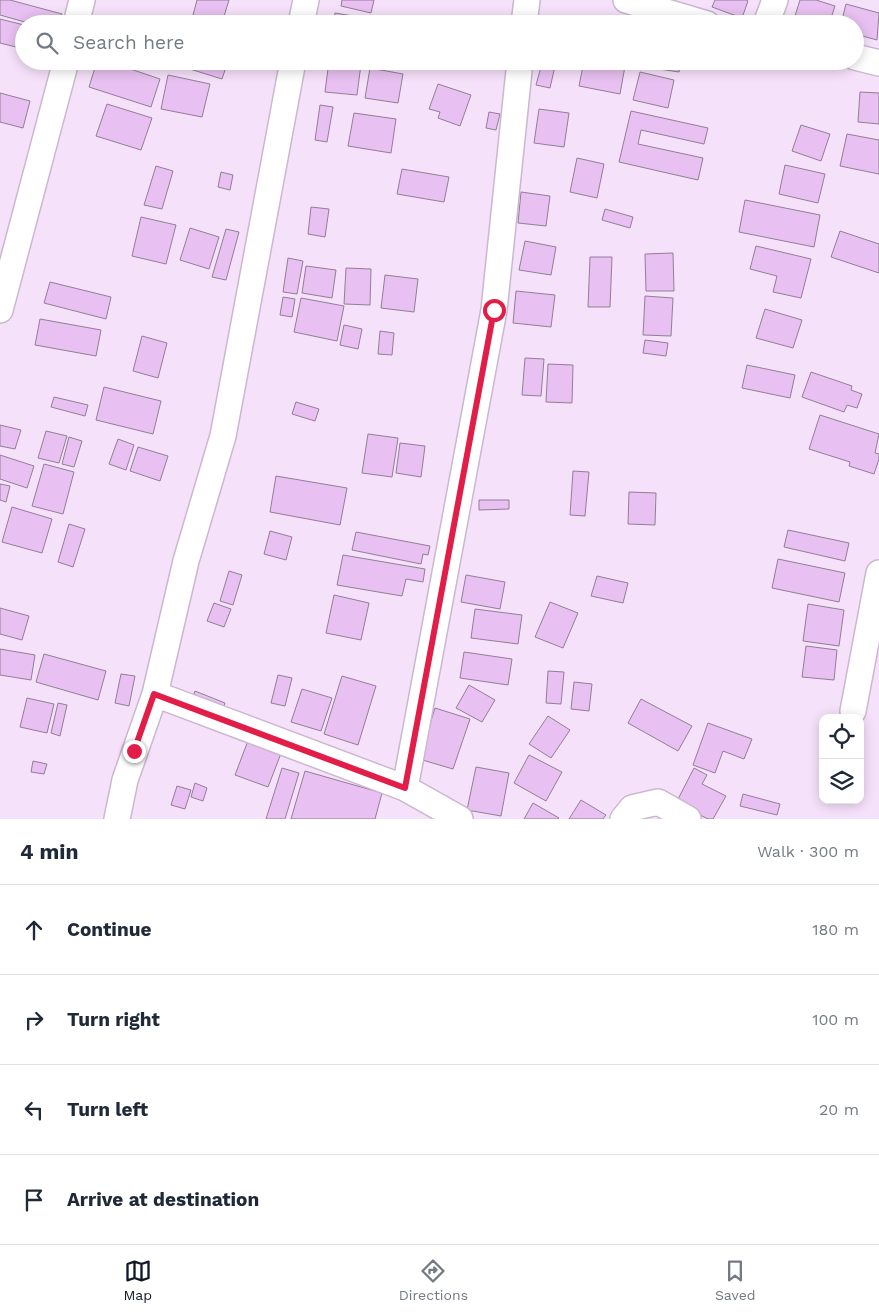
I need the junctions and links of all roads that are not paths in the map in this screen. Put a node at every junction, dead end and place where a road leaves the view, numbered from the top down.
1 (82, 0) edge
2 (306, 0) edge
3 (527, 0) edge
4 (626, 0) edge
5 (775, 0) edge
6 (78, 15) edge
7 (303, 15) edge
8 (525, 15) edge
9 (677, 15) edge
10 (769, 15) edge
11 (864, 59) edge
12 (879, 63) edge
13 (64, 70) edge
14 (291, 70) edge
15 (519, 70) edge
16 (0, 310) edge
17 (879, 573) edge
18 (154, 694) junction
19 (853, 711) dead end
20 (405, 788) junction
21 (117, 819) edge
22 (460, 819) edge
23 (623, 819) edge
24 (688, 819) edge

1 - 6 street
2 - 7 street
3 - 8 street
4 - 9 street
5 - 10 street
11 - 12 street
13 - 16 street
14 - 18 street
15 - 20 street
17 - 19 street
18 - 20 street
18 - 21 street
20 - 22 street
23 - 24 street

